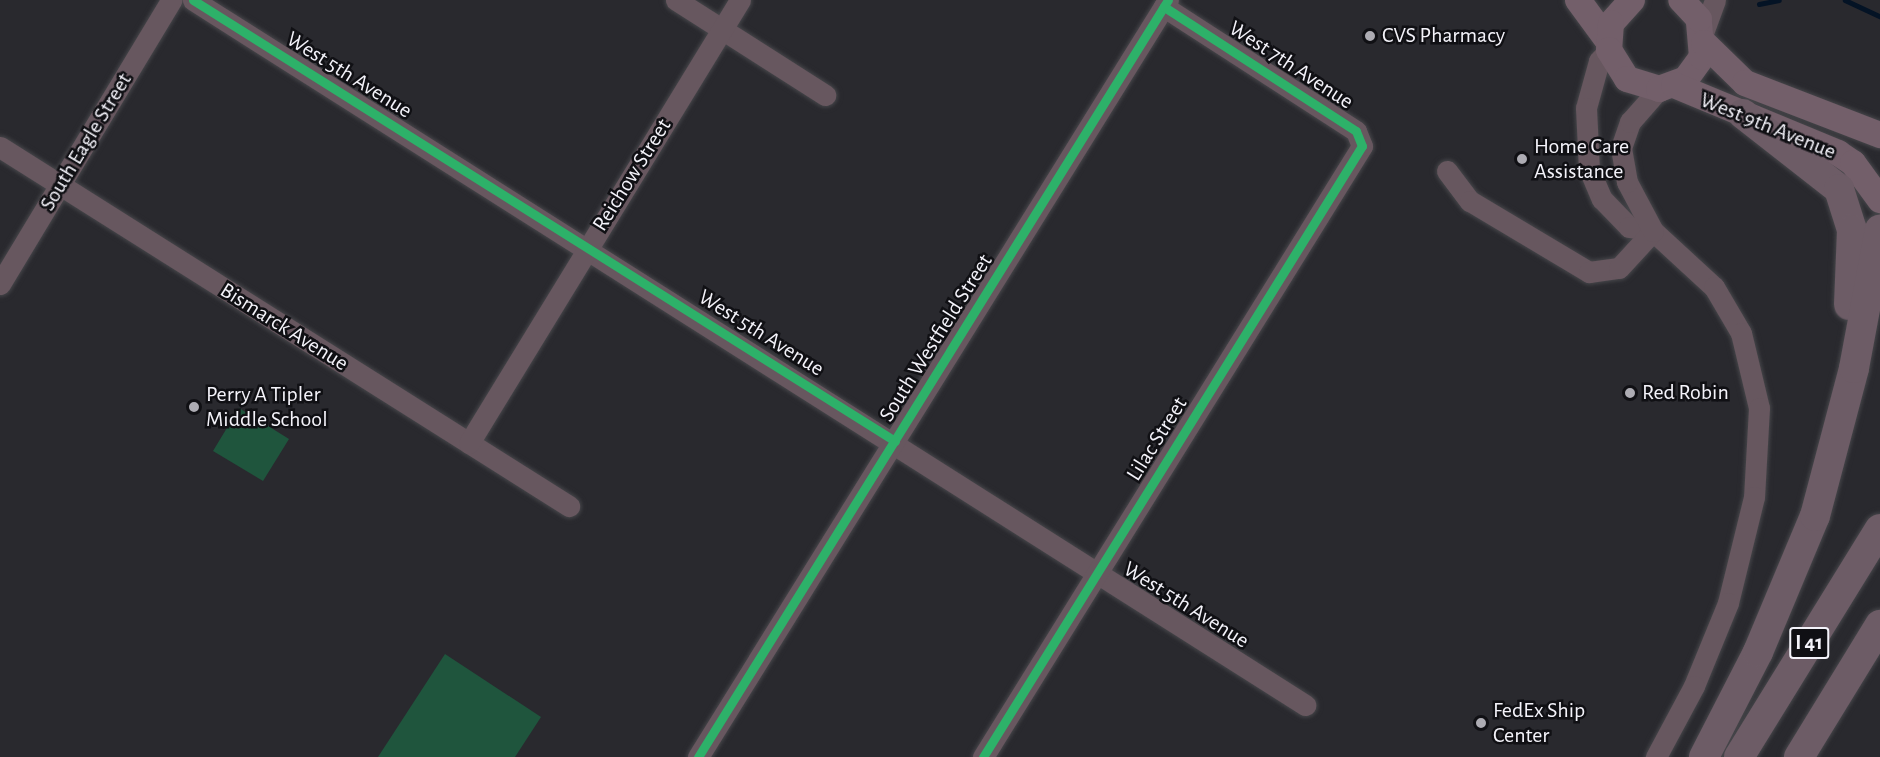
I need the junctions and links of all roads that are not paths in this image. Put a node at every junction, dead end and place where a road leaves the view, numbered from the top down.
1 (171, 0) edge
2 (193, 0) edge
3 (676, 0) edge
4 (740, 0) edge
5 (1578, 0) edge
6 (1632, 0) edge
7 (1681, 0) edge
8 (1715, 0) edge
9 (1166, 4) edge
10 (722, 29) junction
11 (1704, 38) junction
12 (1608, 46) junction
13 (1666, 87) junction
14 (825, 95) dead end
15 (1743, 114) junction
16 (1880, 135) edge
17 (1362, 141) joint
18 (0, 147) edge
19 (1447, 171) dead end
20 (61, 185) junction
21 (1880, 200) edge
22 (1880, 229) edge
23 (1653, 231) junction
24 (588, 246) junction
25 (0, 284) edge
26 (1844, 402) junction
27 (895, 441) junction
28 (469, 442) junction
29 (569, 506) dead end
30 (1880, 529) edge
31 (1099, 572) junction
32 (1880, 625) edge
33 (1305, 705) dead end
34 (698, 757) edge
35 (983, 757) edge
36 (1656, 757) edge
37 (1704, 757) edge
38 (1738, 757) edge
39 (1799, 757) edge

1 - 20 street, South Eagle Street
2 - 24 street, West 5th Avenue
3 - 10 street
4 - 10 street, Reichow Street
5 - 12 main road
6 - 12 main road
7 - 11 main road, West 9th Avenue
8 - 11 street
9 - 17 street, West 7th Avenue
9 - 27 street, South Westfield Street
10 - 14 street
10 - 24 street, Reichow Street
11 - 13 main road
11 - 16 main road, West 9th Avenue
12 - 13 main road, West 9th Avenue
12 - 23 street
13 - 15 main road, West 9th Avenue
13 - 23 street
15 - 21 main road, West 9th Avenue
15 - 26 highway
17 - 31 street, Lilac Street
18 - 20 street, Bismarck Avenue
19 - 23 street
20 - 25 street, South Eagle Street
20 - 28 street, Bismarck Avenue
22 - 26 highway
23 - 36 street
24 - 27 street, West 5th Avenue
24 - 28 street, Reichow Street
26 - 37 highway
27 - 31 street, West 5th Avenue
27 - 34 street, South Westfield Street
28 - 29 street, Bismarck Avenue
30 - 38 highway, I 41
31 - 33 street, West 5th Avenue
31 - 35 street, Lilac Street
32 - 39 highway, I 41

